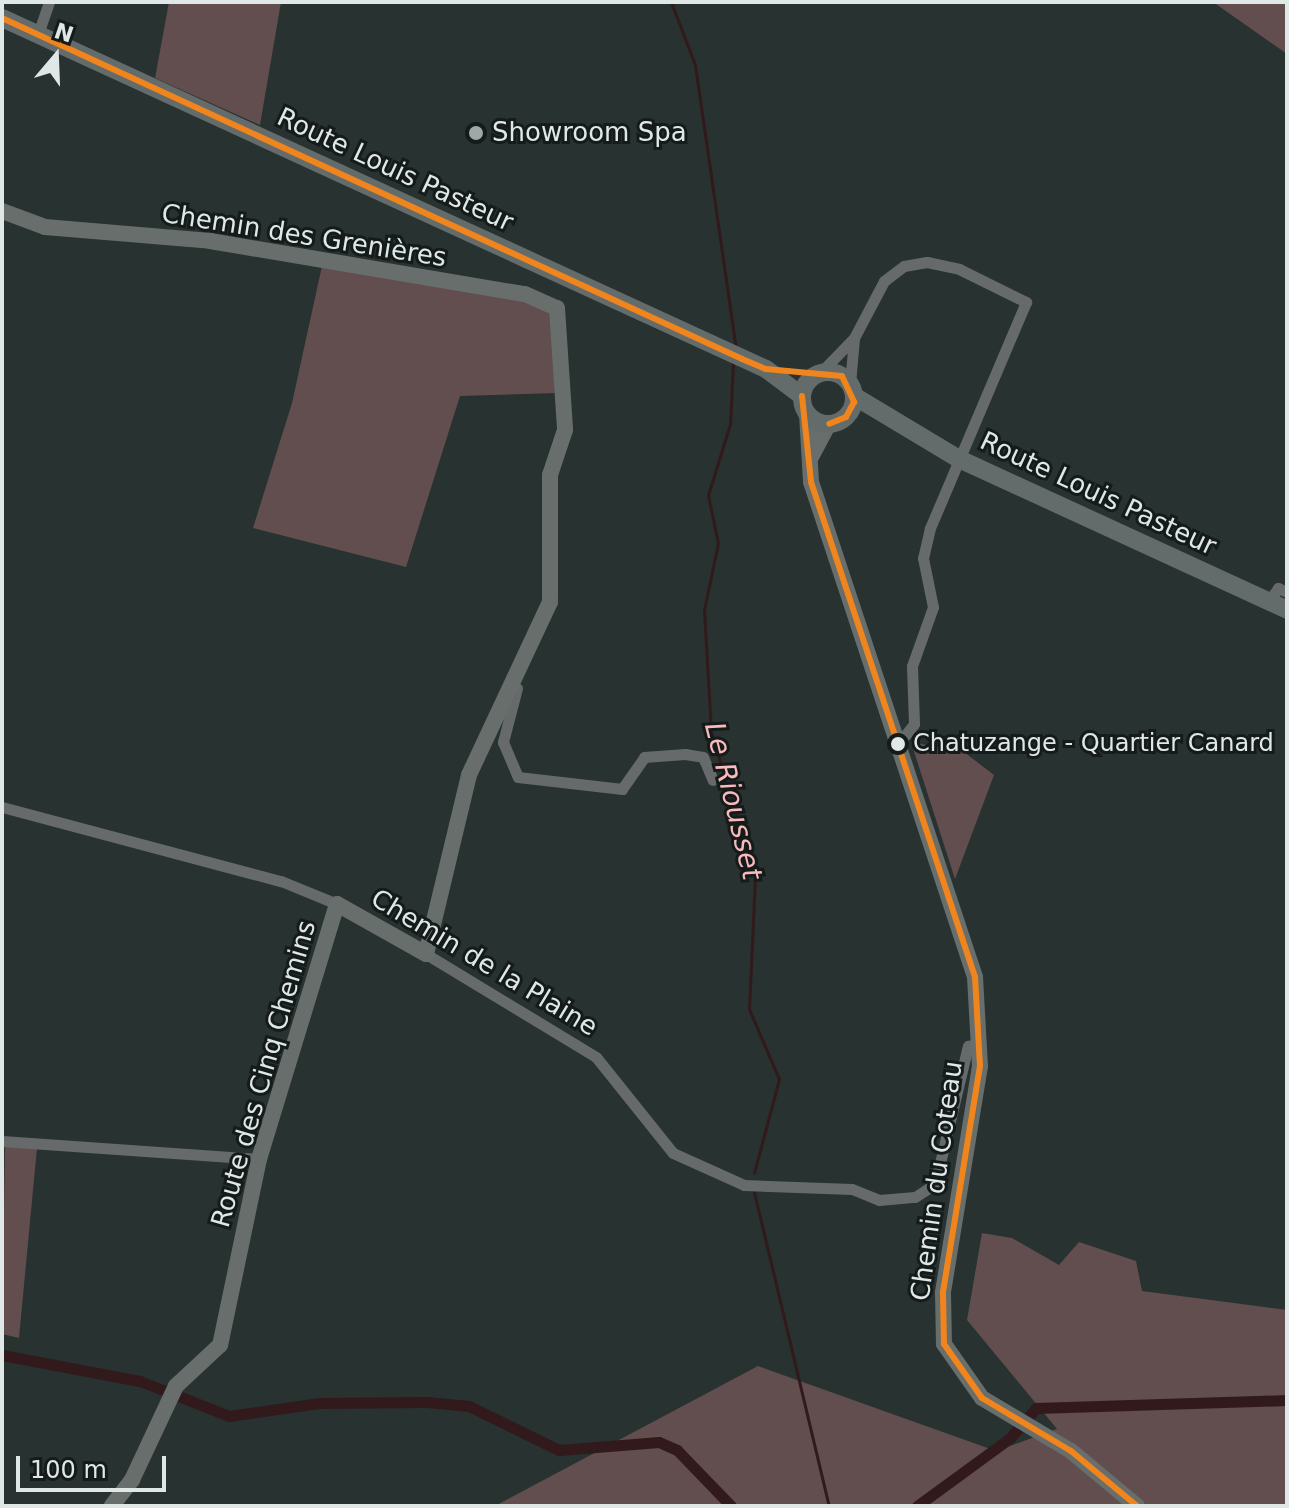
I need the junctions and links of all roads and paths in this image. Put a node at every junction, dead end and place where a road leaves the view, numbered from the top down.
1 (49, 2) edge
2 (2, 18) edge
3 (38, 34) junction
4 (2, 211) edge
5 (854, 338) junction
6 (766, 369) junction
7 (818, 374) junction
8 (852, 390) junction
9 (805, 405) junction
10 (837, 420) junction
11 (887, 423) junction
12 (957, 458) junction
13 (810, 459) junction
14 (1287, 592) edge
15 (1269, 601) junction
16 (1287, 610) edge
17 (528, 657) junction
18 (899, 743) junction
19 (713, 780) dead end
20 (2, 807) edge
21 (337, 904) junction
22 (426, 954) junction
23 (980, 1043) junction
24 (2, 1141) edge
25 (259, 1159) junction
26 (112, 1506) edge
27 (1137, 1506) edge

1 - 3 street
2 - 3 main road, Route Louis Pasteur
3 - 6 main road, Route Louis Pasteur
4 - 17 street, Chemin des Grenières
5 - 7 street
5 - 8 street
5 - 12 street
6 - 7 main road, Route Louis Pasteur
6 - 9 main road, Route Louis Pasteur
7 - 8 main road, Route Louis Pasteur
7 - 9 main road
8 - 10 main road
8 - 11 main road, Route Louis Pasteur
9 - 10 main road, Route Louis Pasteur
9 - 13 street, Chemin du Coteau
10 - 11 main road, Route Louis Pasteur
10 - 13 street
11 - 12 main road, Route Louis Pasteur
12 - 15 main road, Route Louis Pasteur
12 - 18 street
13 - 18 street, Chemin du Coteau
14 - 15 street
15 - 16 main road, Route Louis Pasteur
17 - 19 street
17 - 22 street
18 - 23 street, Chemin du Coteau
20 - 21 street, Chemin de la Plaine
21 - 22 street, Chemin de la Plaine
21 - 25 street, Route des Cinq Chemins
22 - 23 street, Chemin de la Plaine
23 - 27 street, Chemin du Coteau
24 - 25 street
25 - 26 street, Route des Cinq Chemins

